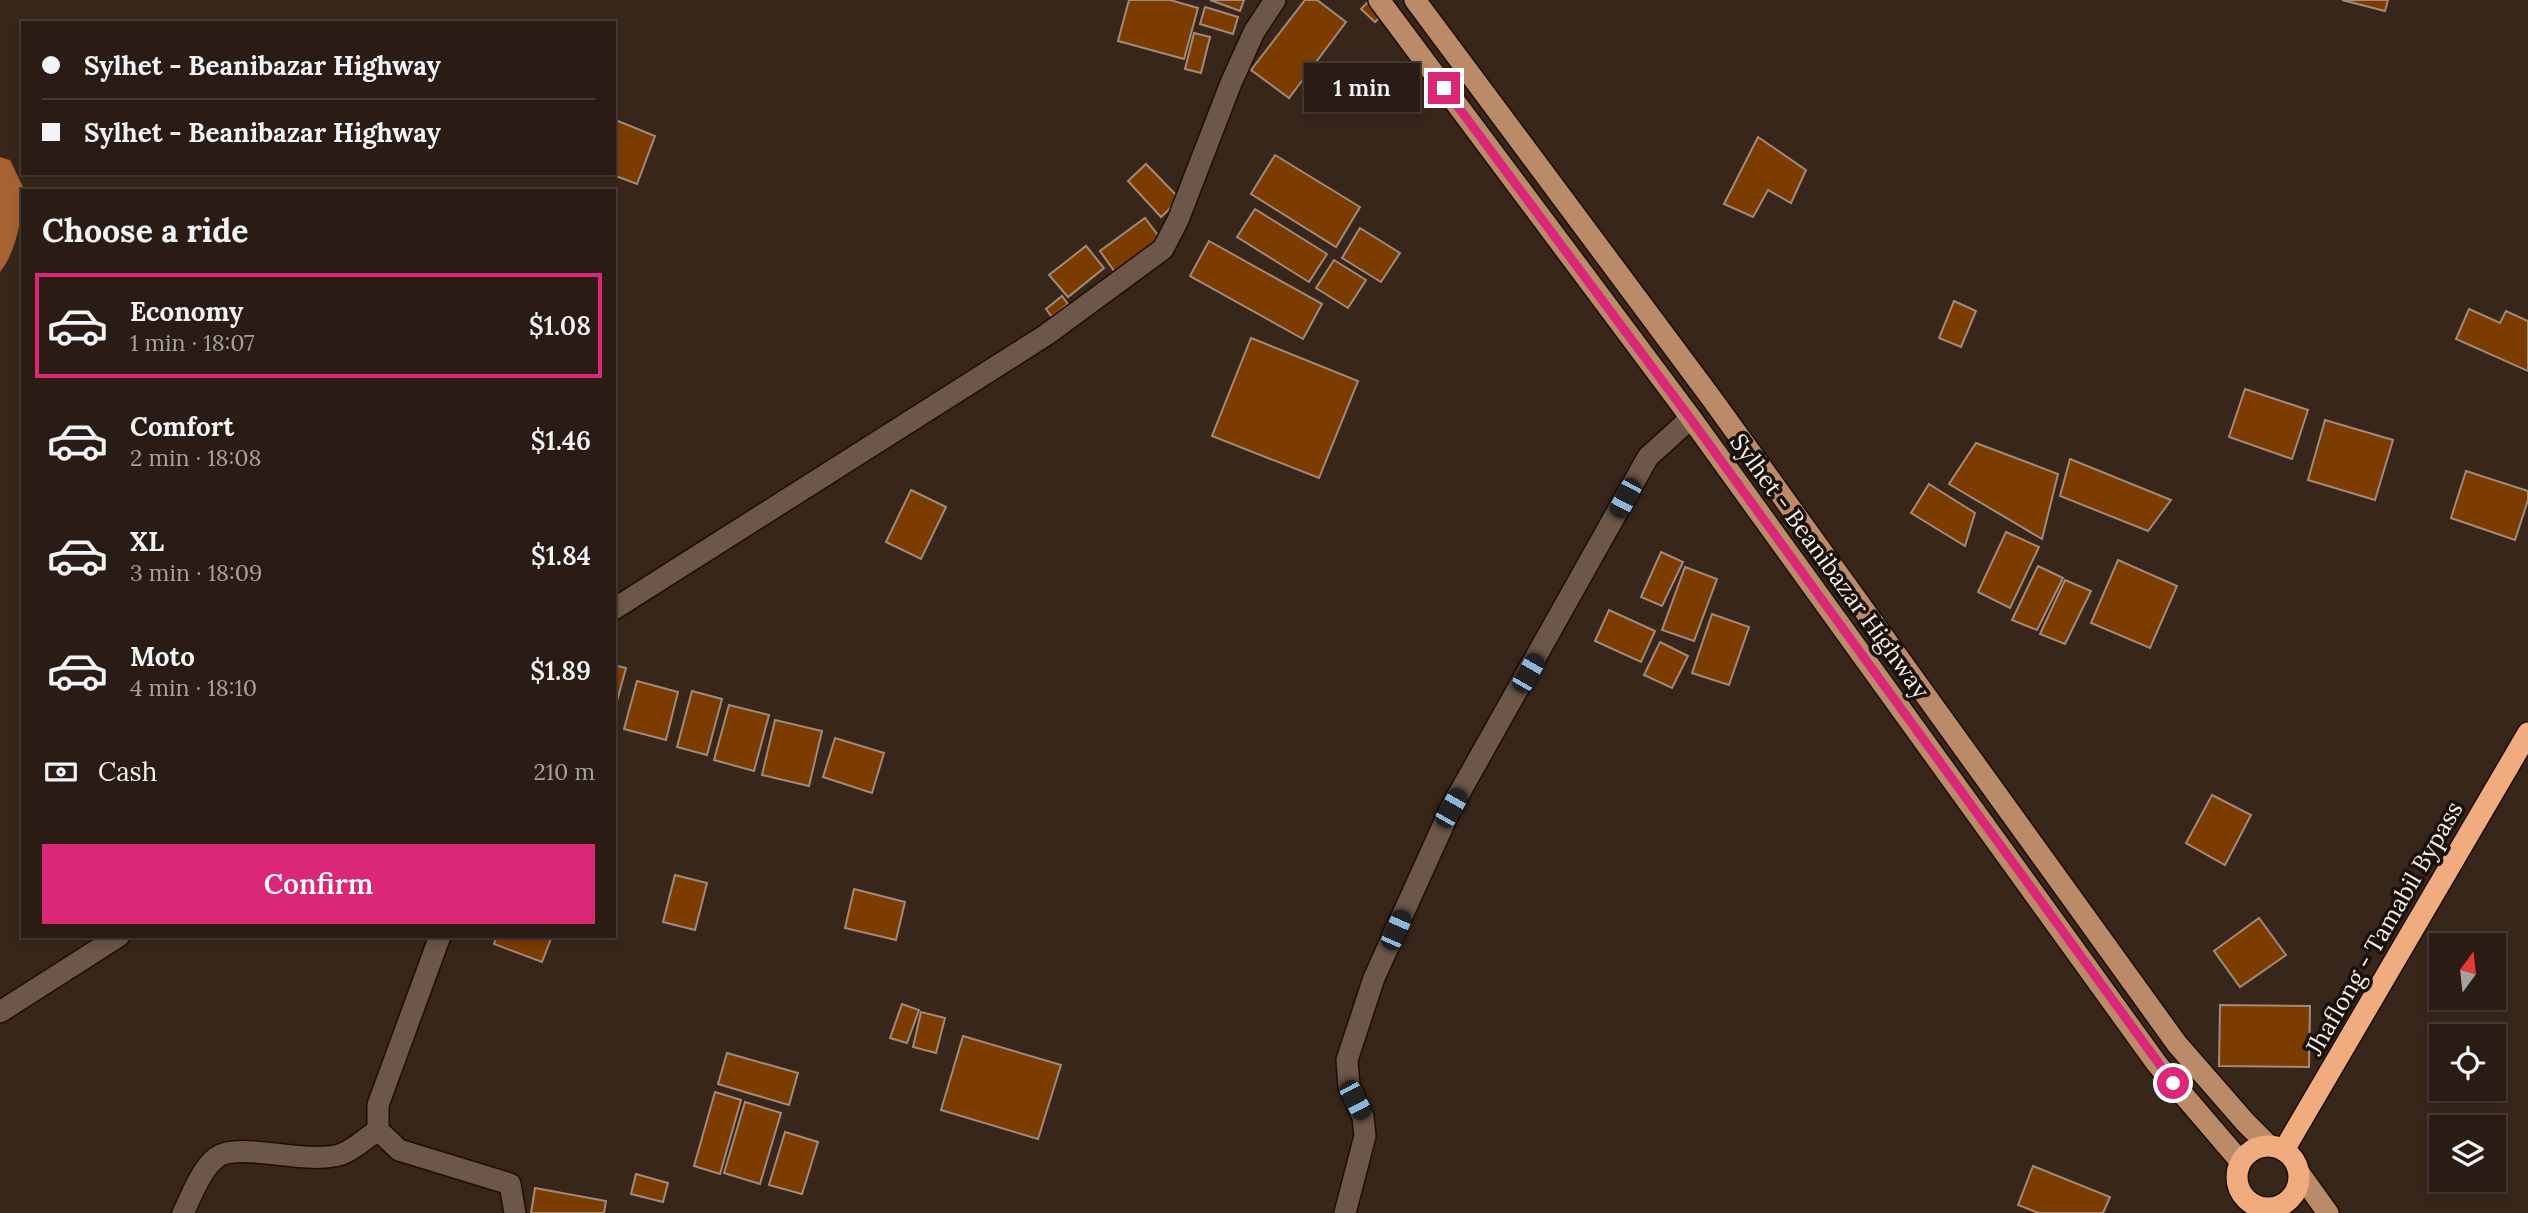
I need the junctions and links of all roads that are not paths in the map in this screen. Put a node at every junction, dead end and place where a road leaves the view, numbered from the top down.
1 (1275, 0) edge
2 (1379, 0) edge
3 (1415, 0) edge
4 (1690, 418) junction
5 (616, 608) edge
6 (2528, 733) edge
7 (116, 938) edge
8 (439, 938) edge
9 (0, 1012) edge
10 (379, 1130) junction
11 (2276, 1147) junction
12 (2240, 1161) junction
13 (2300, 1174) junction
14 (2241, 1206) edge
15 (2276, 1210) edge
16 (183, 1213) edge
17 (515, 1213) edge
18 (1345, 1213) edge
19 (2328, 1213) edge

1 - 5 street
2 - 4 main road, Sylhet - Beanibazar Highway
3 - 11 main road, Sylhet - Beanibazar Highway
4 - 12 main road, Sylhet - Beanibazar Highway
4 - 18 street
6 - 11 highway, Jhaflong - Tamabil Bypass
7 - 9 street
8 - 10 street
10 - 16 street
10 - 17 street
11 - 12 highway
11 - 13 highway
12 - 14 highway
13 - 15 highway
13 - 19 main road
14 - 15 highway

